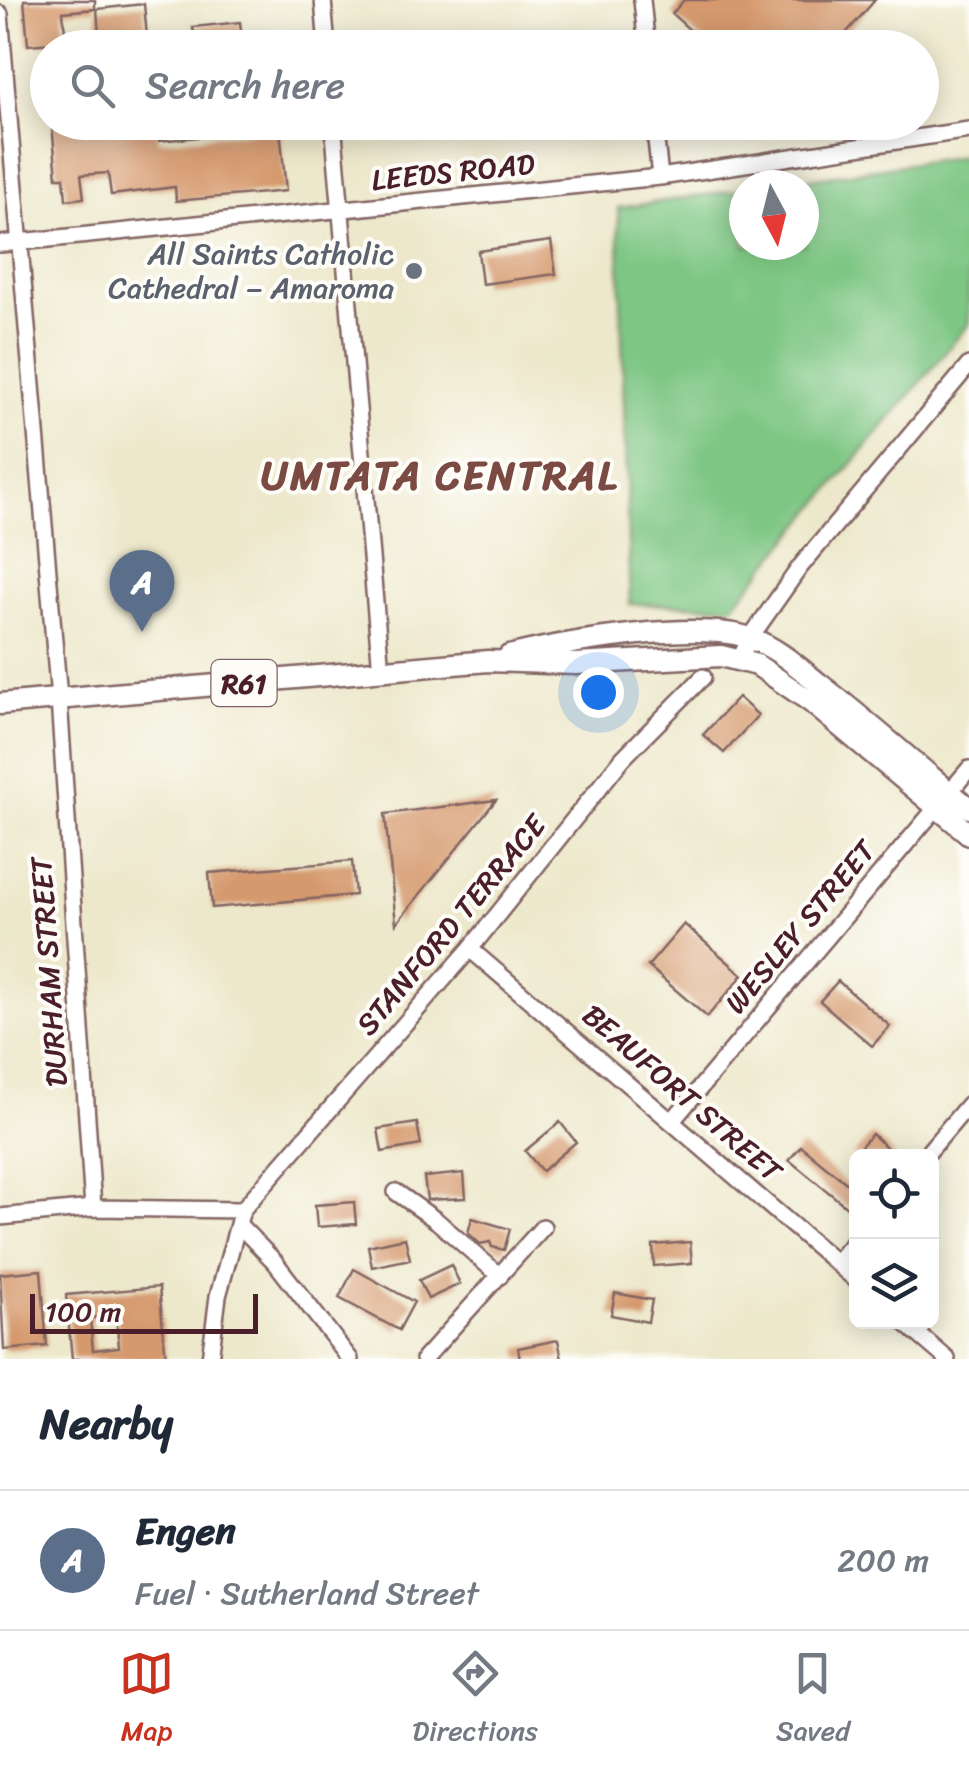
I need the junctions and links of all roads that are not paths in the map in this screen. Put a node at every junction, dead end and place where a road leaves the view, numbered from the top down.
1 (323, 0) edge
2 (642, 0) edge
3 (0, 14) edge
4 (326, 30) edge
5 (645, 30) edge
6 (969, 130) edge
7 (939, 135) edge
8 (335, 140) edge
9 (656, 140) edge
10 (903, 140) edge
11 (660, 177) junction
12 (341, 211) junction
13 (18, 242) junction
14 (0, 244) edge
15 (969, 364) edge
16 (750, 638) junction
17 (740, 659) junction
18 (488, 661) junction
19 (381, 671) junction
20 (703, 678) dead end
21 (59, 699) junction
22 (0, 704) edge
23 (969, 768) edge
24 (943, 799) junction
25 (969, 808) edge
26 (969, 834) edge
27 (470, 949) junction
28 (969, 1104) edge
29 (673, 1120) junction
30 (931, 1149) edge
31 (396, 1192) dead end
32 (94, 1208) junction
33 (0, 1216) edge
34 (240, 1217) junction
35 (543, 1227) dead end
36 (849, 1247) edge
37 (837, 1262) junction
38 (849, 1273) edge
39 (500, 1276) junction
40 (912, 1329) edge
41 (210, 1359) edge
42 (350, 1359) edge
43 (424, 1359) edge
44 (947, 1359) edge

1 - 4 street
2 - 5 street
3 - 13 street, DURHAM STREET
6 - 7 street, LEEDS ROAD
8 - 12 street
9 - 11 street
10 - 11 street, LEEDS ROAD
11 - 12 street, LEEDS ROAD
12 - 13 street, LEEDS ROAD
12 - 19 street
13 - 14 street, LEEDS ROAD
13 - 21 street, DURHAM STREET
15 - 16 street
16 - 17 street
16 - 18 main road, R61
16 - 24 main road, R61
17 - 18 main road, R61
17 - 24 main road, R61
18 - 19 main road, R61
19 - 21 main road, R61
20 - 27 street, STANFORD TERRACE
21 - 22 main road, R61
21 - 32 street, DURHAM STREET
23 - 24 street, WESLEY STREET
24 - 25 main road, R61
24 - 26 main road, R61
24 - 29 street, WESLEY STREET
27 - 29 street, BEAUFORT STREET
27 - 34 street, STANFORD TERRACE
28 - 30 street
29 - 37 street, BEAUFORT STREET
31 - 39 street
32 - 33 street
32 - 34 street
34 - 41 street
34 - 42 street
35 - 39 street
36 - 37 street
37 - 38 street, BEAUFORT STREET
39 - 43 street
40 - 44 street

